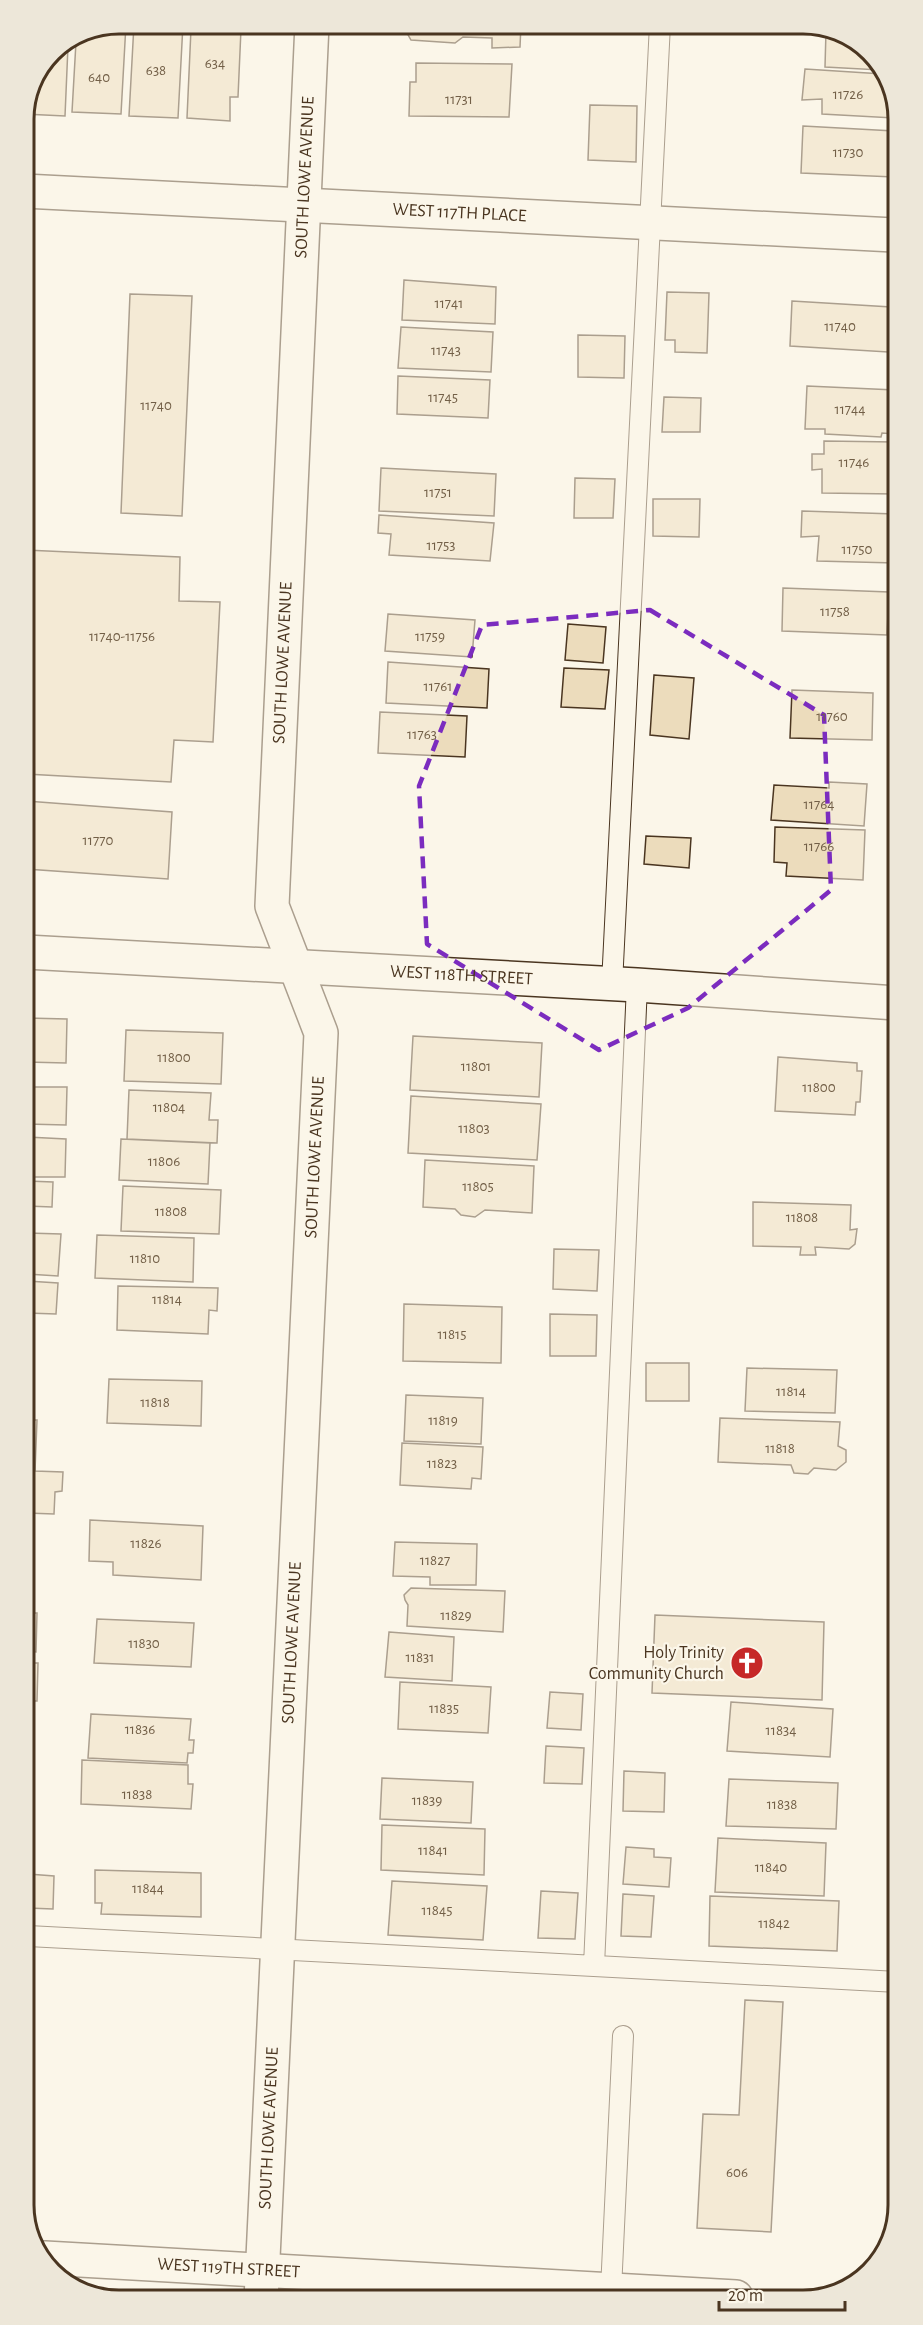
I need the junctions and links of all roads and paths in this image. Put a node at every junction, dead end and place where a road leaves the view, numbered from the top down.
1 (312, 34) edge
2 (660, 35) edge
3 (35, 192) edge
4 (304, 206) junction
5 (651, 222) junction
6 (889, 235) edge
7 (35, 952) edge
8 (296, 966) junction
9 (625, 985) junction
10 (889, 1003) edge
11 (34, 1936) edge
12 (278, 1950) junction
13 (594, 1966) junction
14 (889, 1982) edge
15 (623, 2036) dead end
16 (54, 2259) edge
17 (262, 2285) edge
18 (611, 2290) joint

1 - 4 street, SOUTH LOWE AVENUE
2 - 5 lane
3 - 4 street, WEST 117TH PLACE
4 - 5 street, WEST 117TH PLACE
4 - 8 street, SOUTH LOWE AVENUE
5 - 6 street, WEST 117TH PLACE
5 - 9 lane
7 - 8 street, WEST 118TH STREET
8 - 9 street, WEST 118TH STREET
8 - 12 street, SOUTH LOWE AVENUE
9 - 10 street, WEST 118TH STREET
9 - 13 lane
11 - 12 lane
12 - 13 lane
12 - 17 street, SOUTH LOWE AVENUE
13 - 14 lane
15 - 18 lane
16 - 17 street, WEST 119TH STREET
17 - 18 street, WEST 119TH STREET

